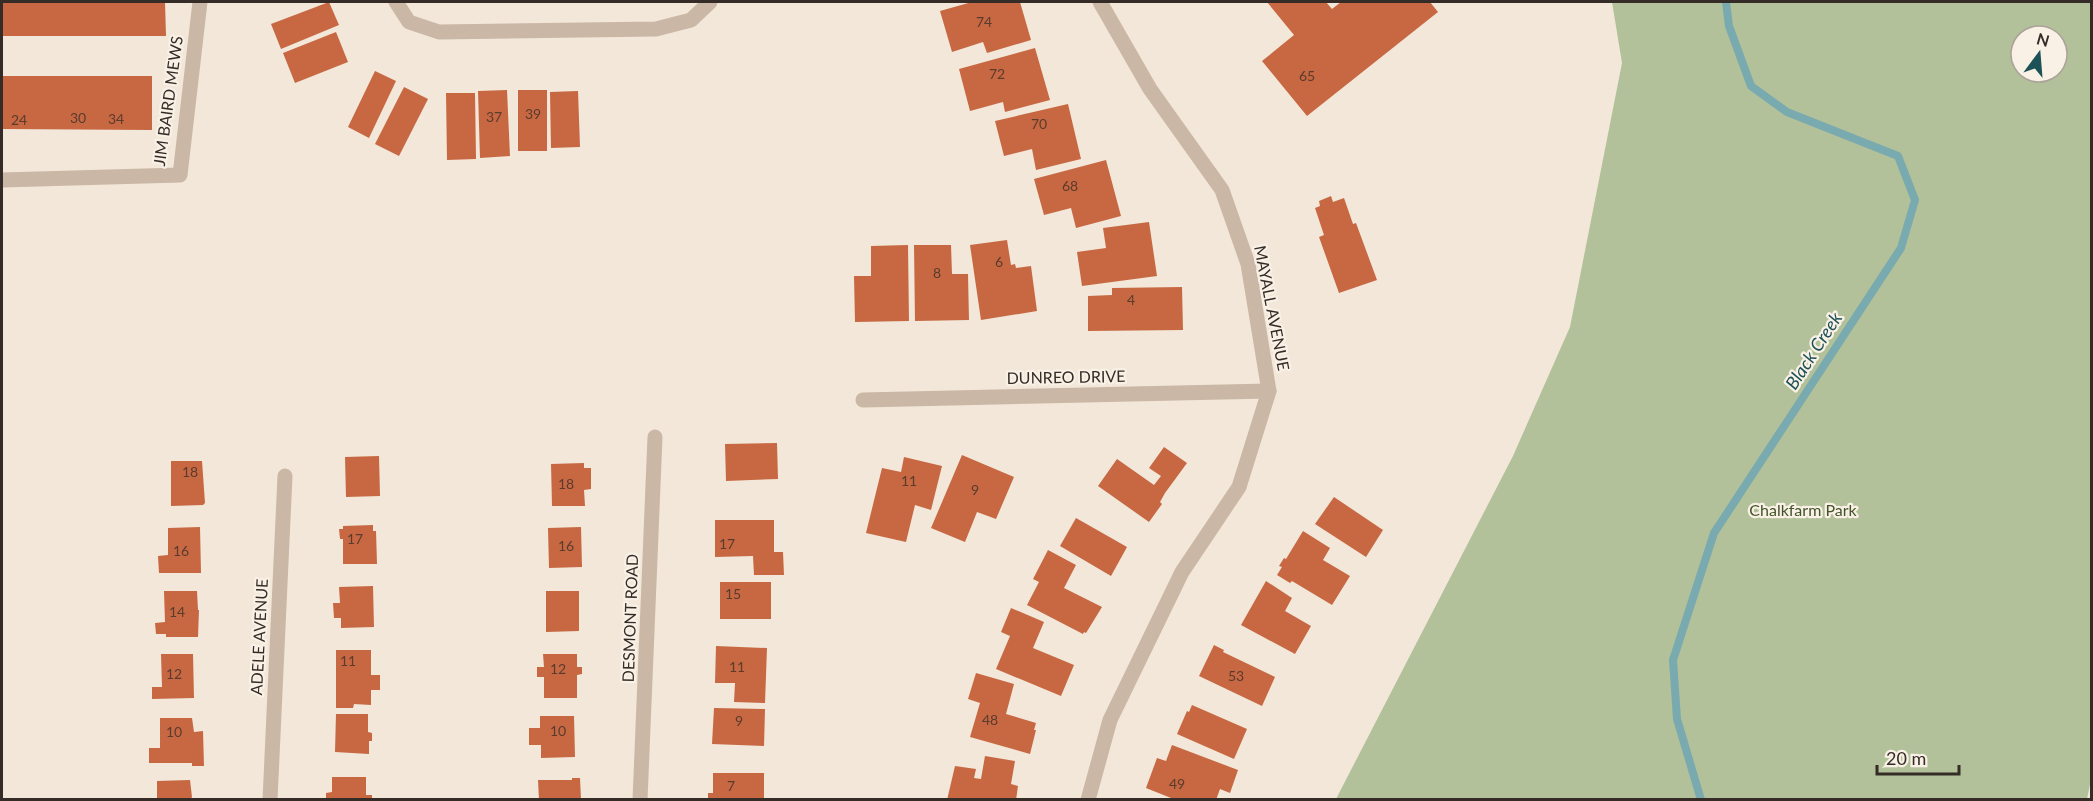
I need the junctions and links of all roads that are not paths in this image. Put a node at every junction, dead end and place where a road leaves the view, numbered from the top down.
1 (200, 2) edge
2 (396, 2) edge
3 (710, 2) edge
4 (1100, 2) edge
5 (2, 180) edge
6 (1269, 391) junction
7 (863, 399) dead end
8 (655, 437) dead end
9 (285, 476) dead end
10 (270, 800) edge
11 (640, 800) edge
12 (1088, 800) edge

1 - 5 street, JIM BAIRD MEWS
2 - 3 street
4 - 6 street, MAYALL AVENUE
6 - 7 street, DUNREO DRIVE
6 - 12 street, MAYALL AVENUE
8 - 11 street, DESMONT ROAD
9 - 10 street, ADELE AVENUE

